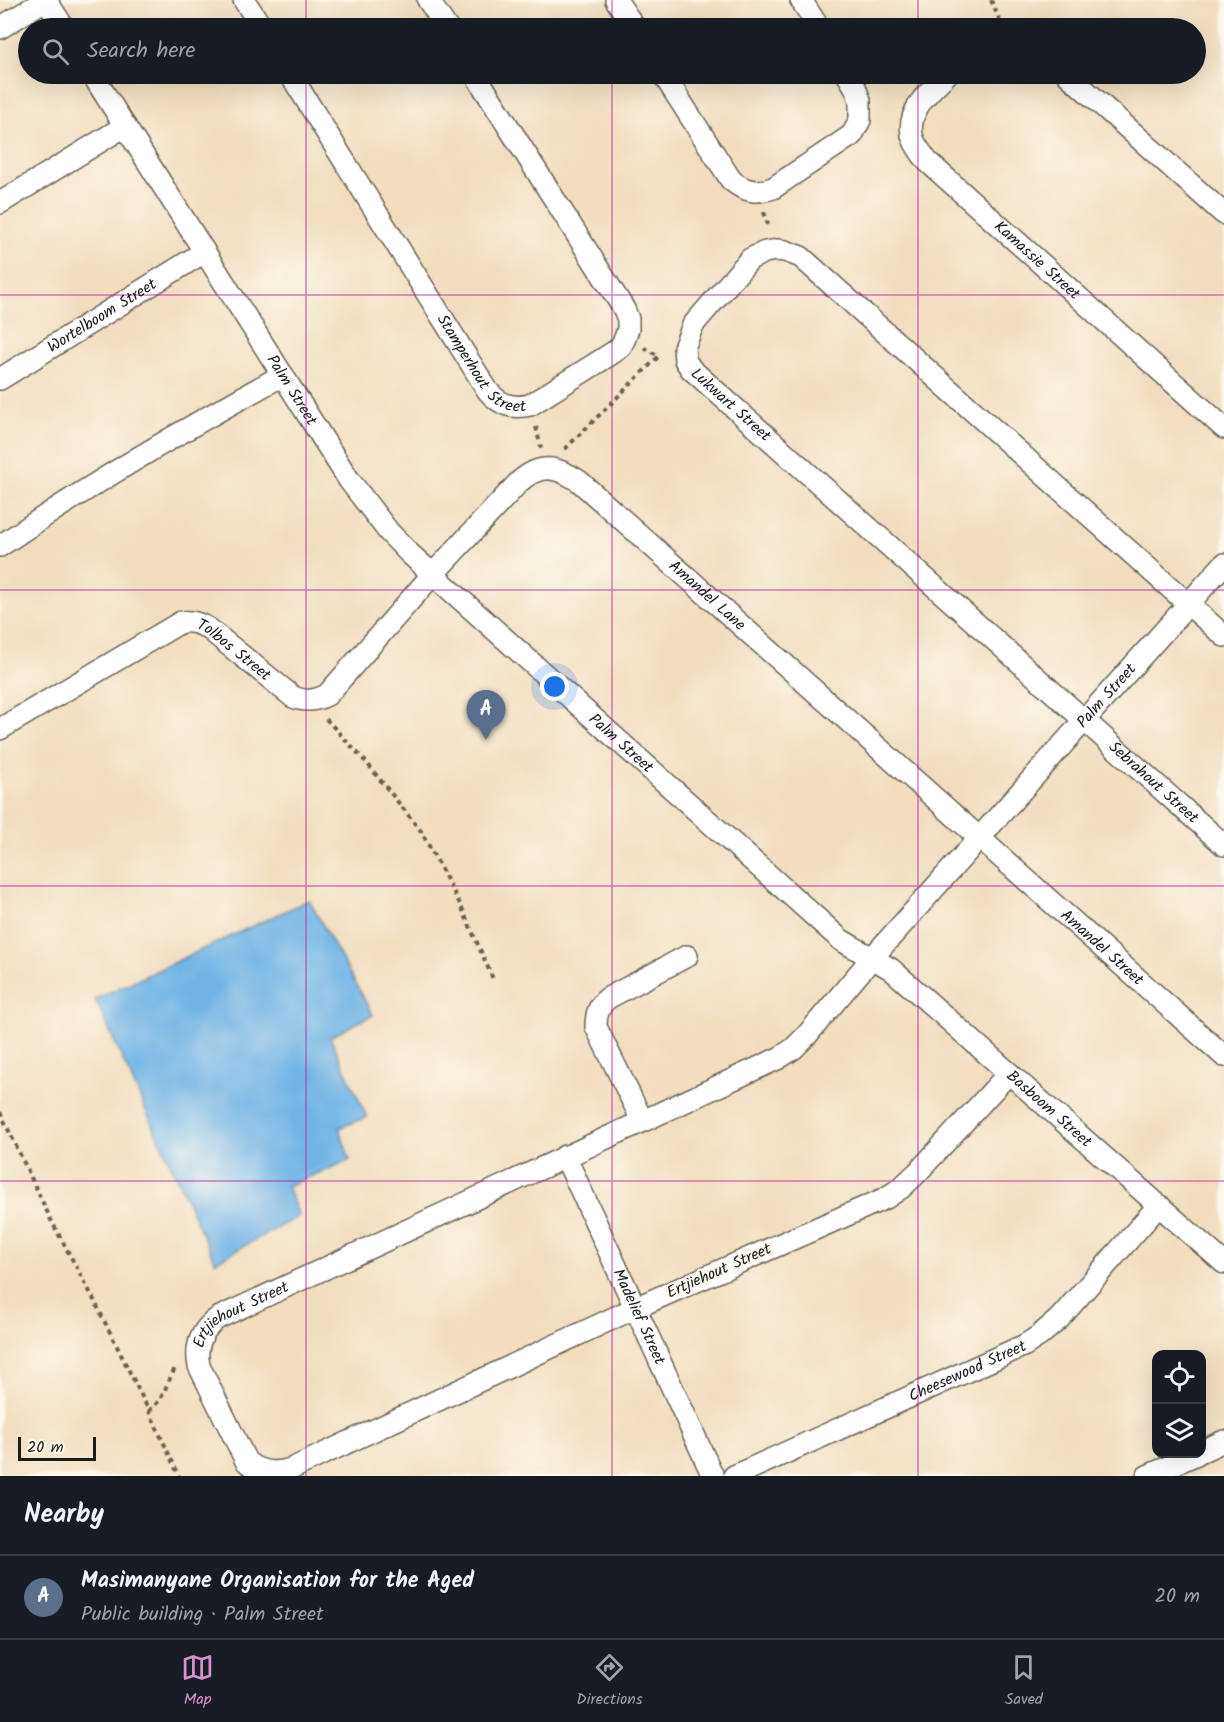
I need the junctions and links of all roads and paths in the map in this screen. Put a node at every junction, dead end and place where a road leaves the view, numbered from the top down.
1 (45, 0) edge
2 (244, 0) edge
3 (429, 0) edge
4 (616, 0) edge
5 (801, 0) edge
6 (991, 0) edge
7 (57, 18) edge
8 (256, 18) edge
9 (441, 18) edge
10 (628, 18) edge
11 (813, 18) edge
12 (999, 18) edge
13 (0, 28) edge
14 (98, 84) edge
15 (296, 84) edge
16 (481, 84) edge
17 (669, 84) edge
18 (853, 84) edge
19 (938, 84) edge
20 (1078, 84) edge
21 (125, 126) junction
22 (757, 192) junction
23 (0, 203) edge
24 (1224, 214) edge
25 (777, 250) junction
26 (204, 252) junction
27 (625, 338) junction
28 (684, 348) junction
29 (659, 356) junction
30 (282, 375) junction
31 (0, 379) edge
32 (530, 405) junction
33 (1224, 428) edge
34 (546, 468) junction
35 (0, 546) edge
36 (1224, 564) edge
37 (433, 574) junction
38 (1188, 604) junction
39 (1224, 636) edge
40 (309, 701) junction
41 (1084, 721) junction
42 (0, 729) edge
43 (979, 838) junction
44 (1224, 845) edge
45 (687, 956) dead end
46 (872, 958) junction
47 (494, 979) dead end
48 (1224, 1056) edge
49 (1009, 1073) junction
50 (0, 1112) edge
51 (642, 1120) junction
52 (565, 1156) junction
53 (1159, 1205) junction
54 (1224, 1263) edge
55 (635, 1308) junction
56 (200, 1340) junction
57 (149, 1411) junction
58 (1224, 1441) edge
59 (1206, 1449) edge
60 (1188, 1458) edge
61 (179, 1476) edge
62 (713, 1476) edge
63 (734, 1476) edge
64 (1147, 1476) edge

1 - 7 street
1 - 13 street
2 - 8 street
3 - 9 street
4 - 10 street
5 - 11 street
6 - 12 path
14 - 21 street, Palm Street
15 - 32 street, Stamperhout Street
16 - 27 street
17 - 22 street
18 - 22 street
19 - 33 street, Kamassie Street
20 - 24 street
21 - 23 street
21 - 26 street, Palm Street
22 - 25 path
25 - 28 street, Lukwart Street
25 - 38 street
26 - 30 street, Palm Street
26 - 31 street, Wortelboom Street
27 - 29 path
27 - 32 street, Stamperhout Street
28 - 29 path
28 - 41 street, Lukwart Street
29 - 34 path
30 - 35 street
30 - 37 street, Palm Street
32 - 34 path
34 - 37 street
34 - 43 street, Amandel Lane
36 - 38 street, Palm Street
37 - 40 street
37 - 46 street, Palm Street
38 - 39 street
38 - 41 street, Palm Street
40 - 42 street, Tolbos Street
40 - 47 path
41 - 43 street, Palm Street
41 - 44 street, Sebrahout Street
43 - 46 street, Palm Street
43 - 48 street, Amandel Street
45 - 51 street
46 - 49 street, Basboom Street
46 - 51 street, Ertjiehout Street
49 - 53 street, Basboom Street
49 - 55 street, Ertjiehout Street
50 - 57 path
51 - 52 street, Ertjiehout Street
52 - 55 street, Madelief Street
52 - 56 street, Ertjiehout Street
53 - 54 street, Basboom Street
53 - 63 street, Cheesewood Street
55 - 56 street, Ertjiehout Street
55 - 62 street, Madelief Street
56 - 57 path
57 - 61 path
58 - 59 street
60 - 64 street

